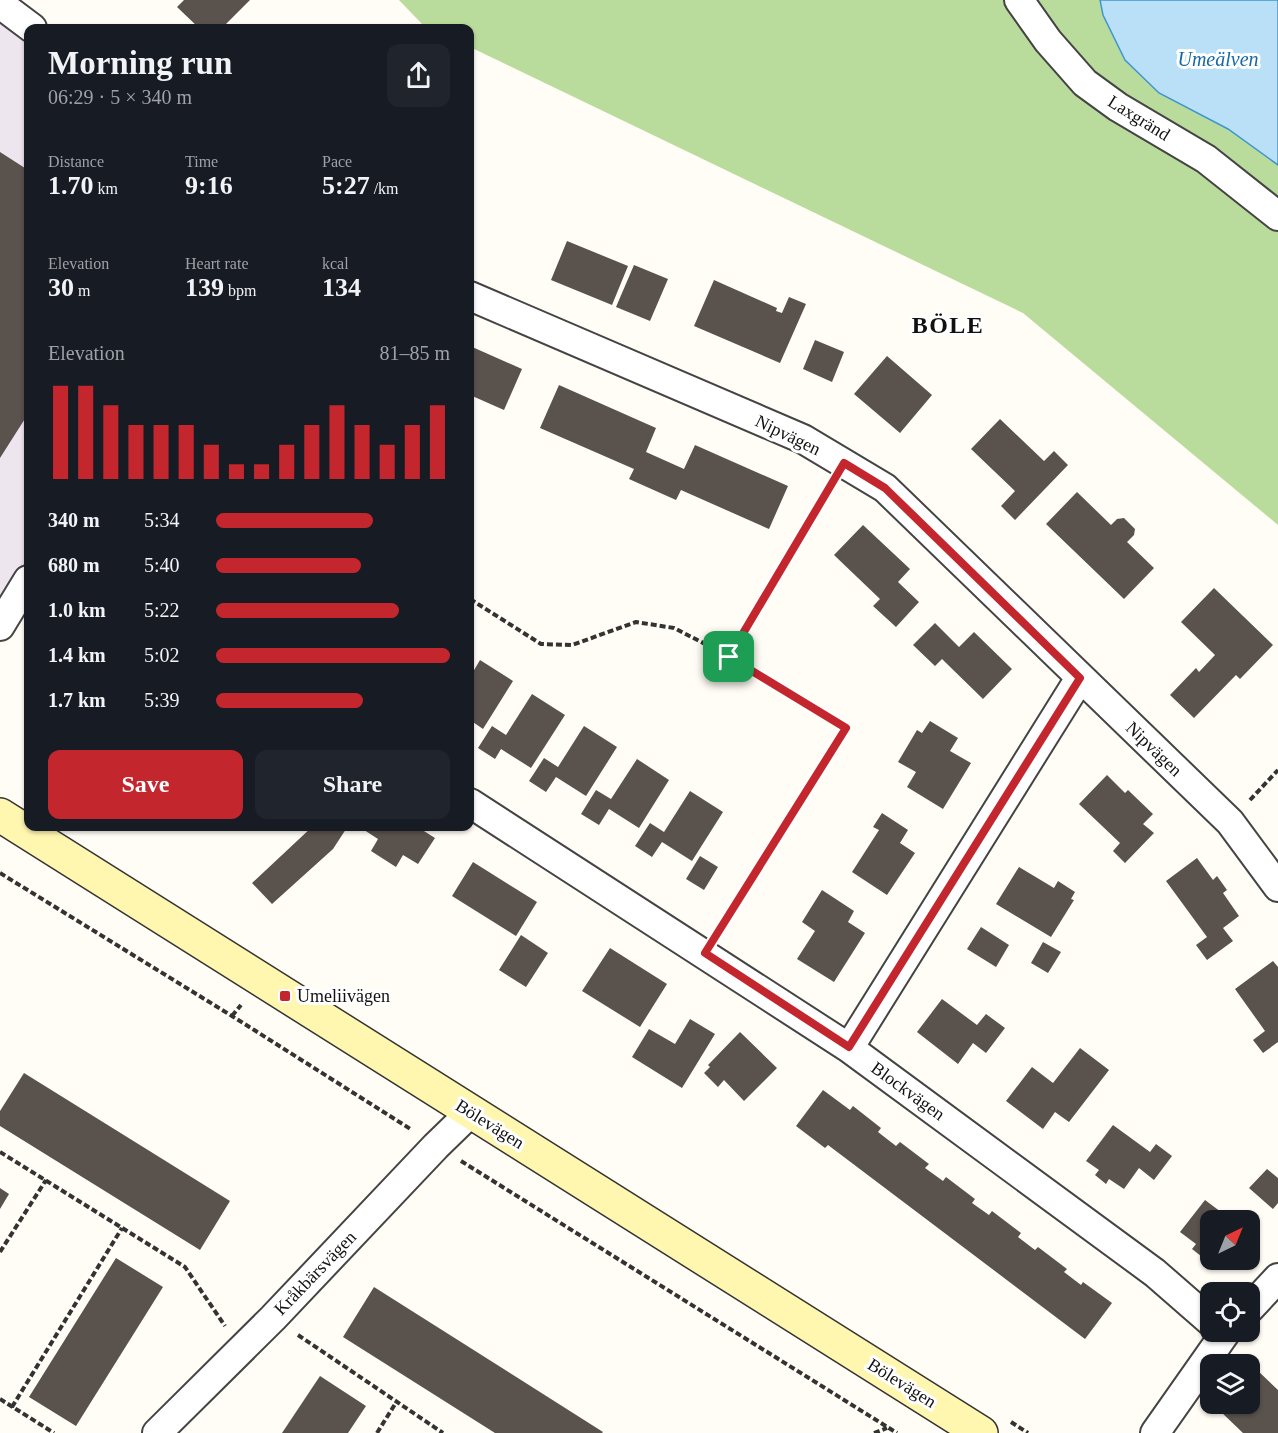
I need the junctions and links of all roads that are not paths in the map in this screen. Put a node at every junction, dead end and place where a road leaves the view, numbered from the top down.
1 (1019, 0) edge
2 (0, 4) edge
3 (27, 24) edge
4 (1278, 216) edge
5 (474, 299) edge
6 (24, 587) edge
7 (0, 626) edge
8 (1080, 678) junction
9 (474, 806) edge
10 (0, 815) edge
11 (24, 830) edge
12 (25, 831) edge
13 (1278, 887) edge
14 (849, 1047) junction
15 (471, 1112) junction
16 (1278, 1278) edge
17 (1260, 1297) edge
18 (1200, 1312) edge
19 (1213, 1342) edge
20 (157, 1433) edge
21 (981, 1433) edge
22 (1155, 1433) edge

1 - 4 street, Laxgränd
2 - 3 street
5 - 8 street, Nipvägen
6 - 7 street
8 - 13 street, Nipvägen
8 - 14 street
9 - 14 street, Blockvägen
10 - 11 street, Bölevägen
12 - 15 street, Bölevägen
14 - 18 street, Blockvägen
15 - 20 street, Kråkbärsvägen
15 - 21 street, Bölevägen
16 - 17 street
19 - 22 street

